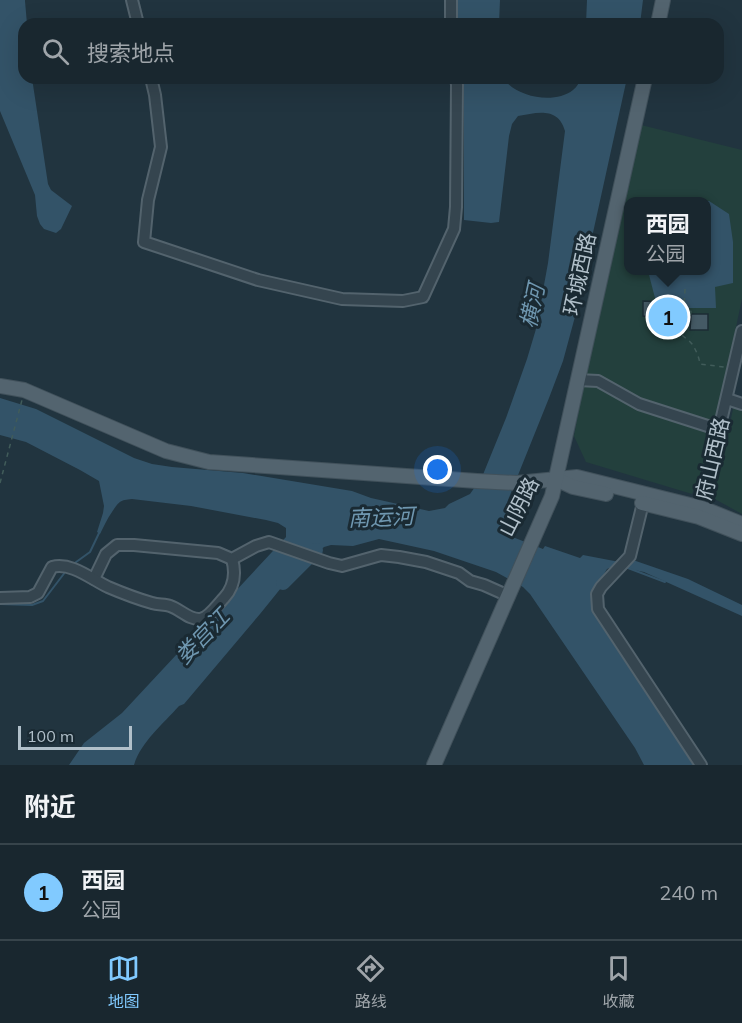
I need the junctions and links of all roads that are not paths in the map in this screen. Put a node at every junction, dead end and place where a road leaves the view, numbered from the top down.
1 (132, 0) edge
2 (451, 0) edge
3 (663, 0) edge
4 (136, 18) edge
5 (451, 18) edge
6 (659, 18) edge
7 (152, 84) edge
8 (457, 84) edge
9 (644, 84) edge
10 (742, 331) edge
11 (578, 380) junction
12 (0, 386) edge
13 (727, 399) junction
14 (742, 404) edge
15 (720, 430) junction
16 (556, 479) junction
17 (643, 503) junction
18 (700, 512) junction
19 (742, 524) edge
20 (742, 534) edge
21 (232, 559) junction
22 (94, 579) junction
23 (511, 581) junction
24 (502, 593) junction
25 (0, 598) edge
26 (426, 765) edge
27 (434, 765) edge
28 (701, 765) edge

1 - 4 street
2 - 5 street
3 - 6 main road
7 - 8 street
9 - 11 main road, 环城西路
10 - 13 street, 府山西路
11 - 15 street
11 - 16 main road, 环城西路
12 - 16 main road
13 - 14 street
13 - 15 street, 府山西路
15 - 18 street, 府山西路
16 - 17 main road
16 - 18 main road
16 - 23 main road, 山阴路
17 - 18 main road
17 - 28 street
18 - 19 main road
18 - 20 main road
21 - 22 street
21 - 22 street
21 - 24 street
22 - 25 street
23 - 24 main road, 山阴路
23 - 27 main road, 山阴路
24 - 26 main road, 山阴路

